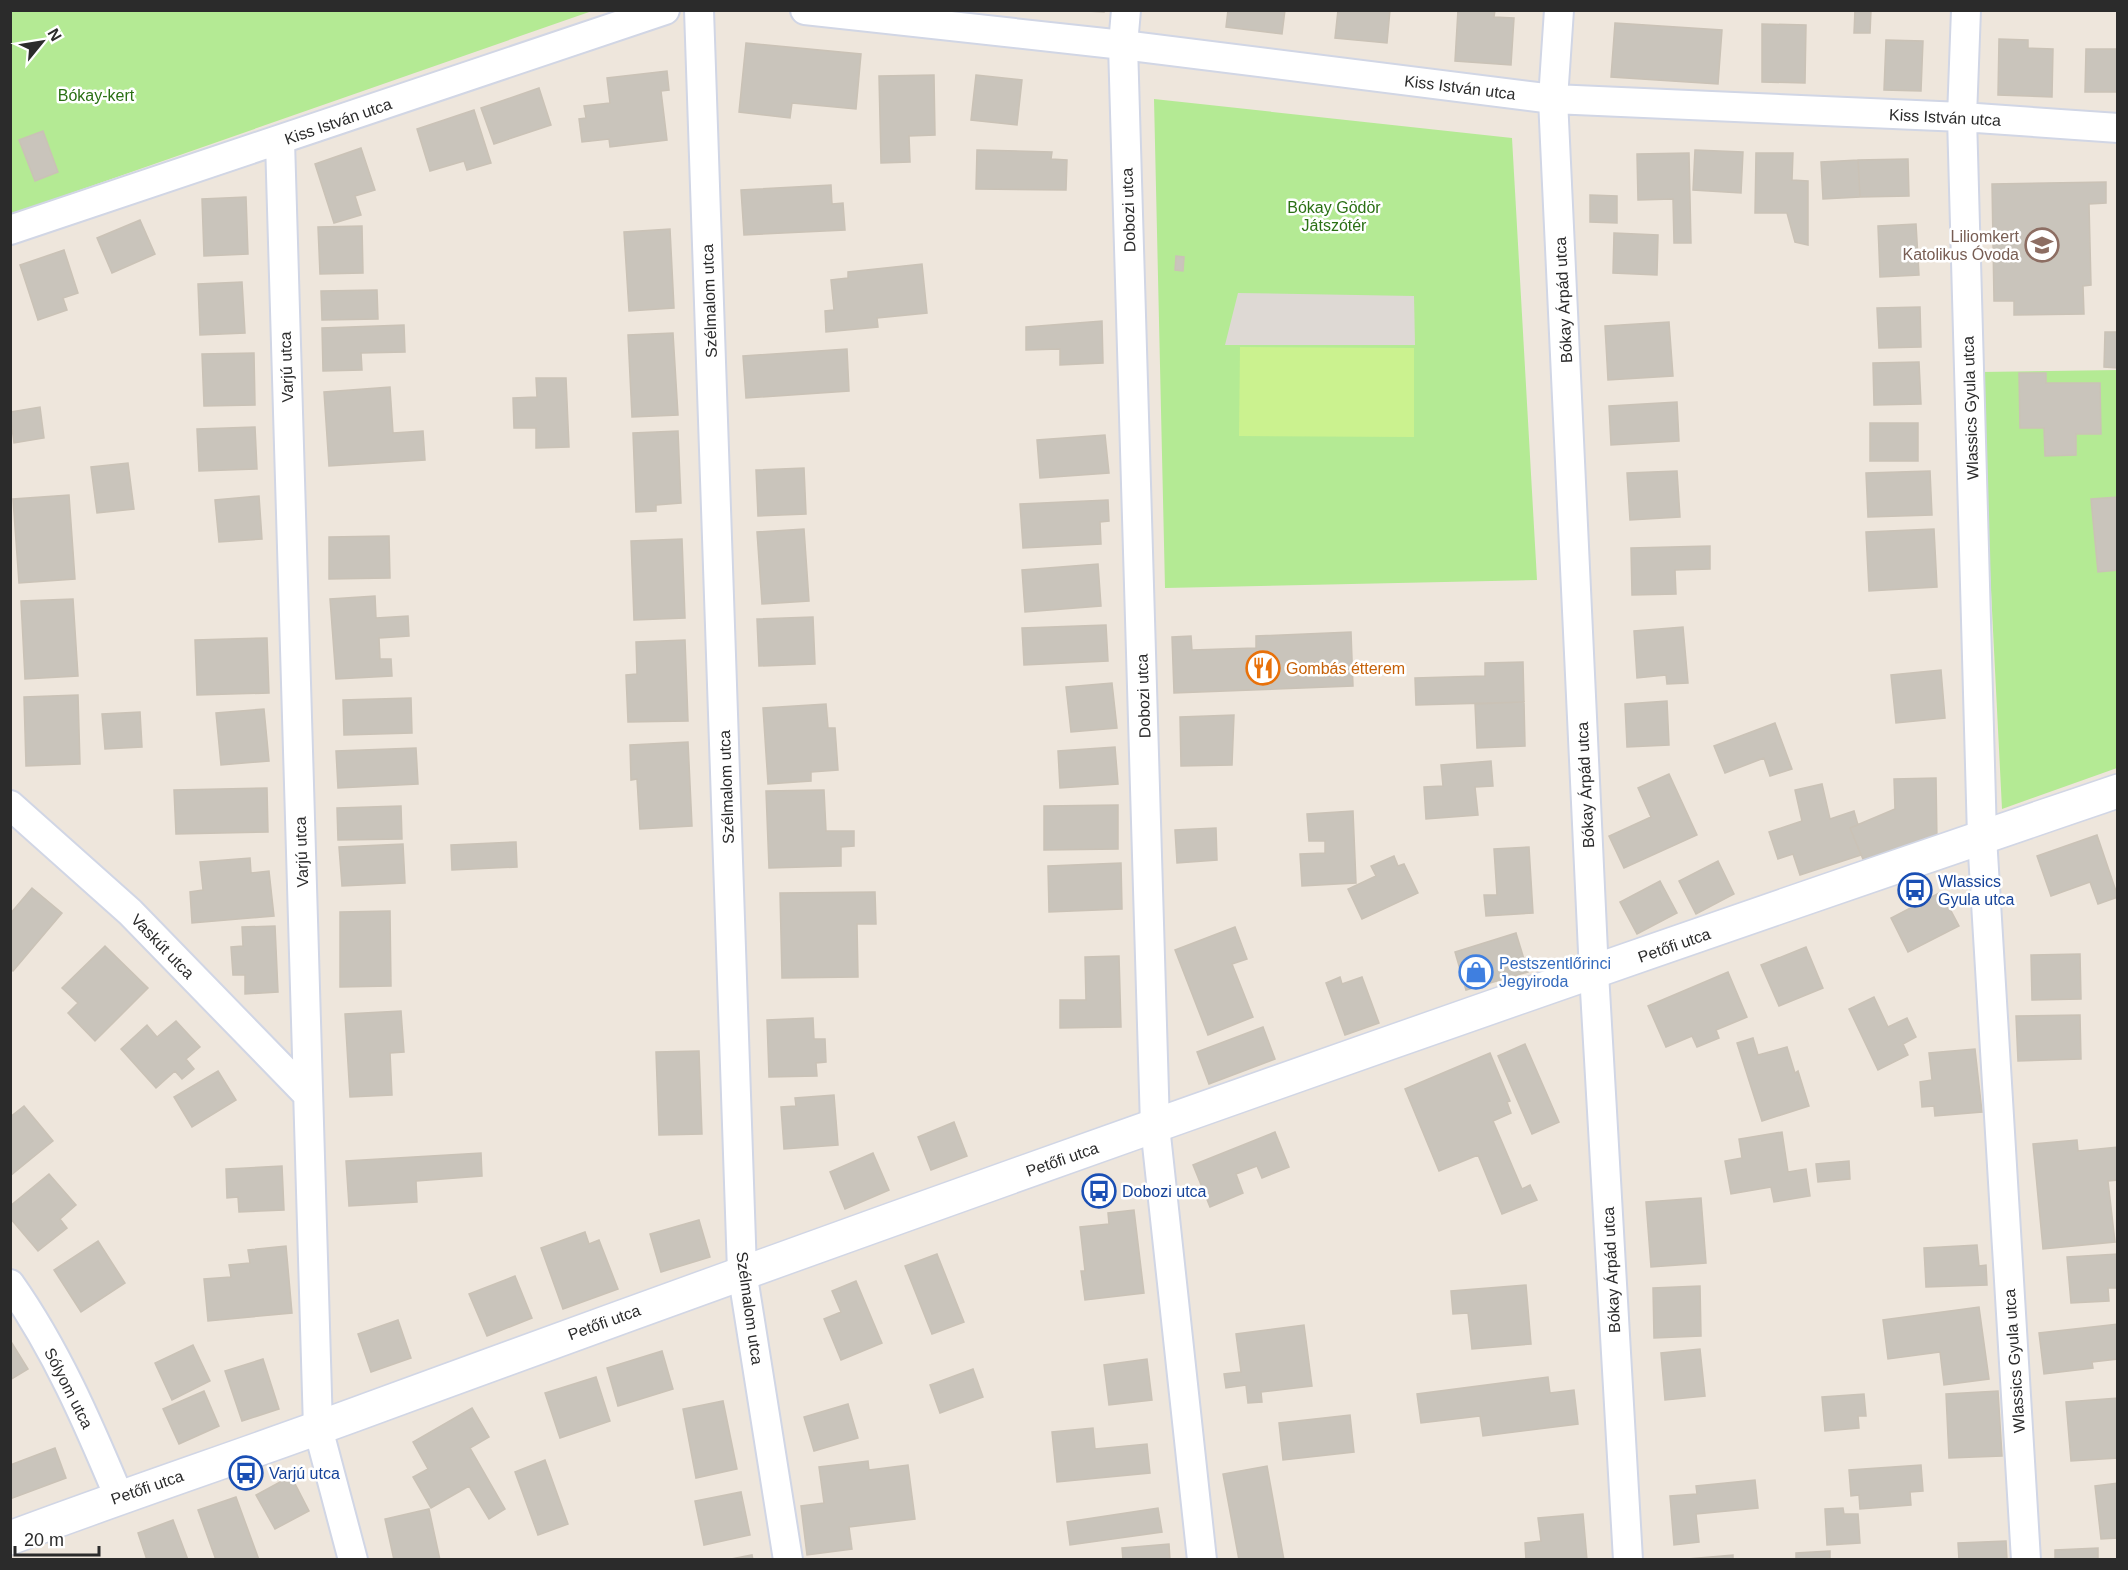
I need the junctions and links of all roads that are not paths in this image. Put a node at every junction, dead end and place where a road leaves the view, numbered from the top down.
1 (665, 10) edge
2 (699, 10) edge
3 (805, 10) edge
4 (1126, 10) edge
5 (1559, 10) edge
6 (1966, 10) edge
7 (1123, 45) junction
8 (1553, 99) junction
9 (1962, 117) junction
10 (2118, 128) edge
11 (280, 141) junction
12 (10, 230) edge
13 (2118, 791) edge
14 (10, 805) edge
15 (1982, 837) junction
16 (1594, 973) junction
17 (308, 1095) junction
18 (1155, 1126) junction
19 (742, 1271) junction
20 (10, 1284) edge
21 (318, 1428) junction
22 (119, 1497) junction
23 (10, 1538) edge
24 (353, 1560) edge
25 (789, 1560) edge
26 (1202, 1560) edge
27 (1628, 1560) edge
28 (2026, 1560) edge

1 - 11 street, Kiss István utca
2 - 19 street, Szélmalom utca
3 - 7 street, Kiss István utca
4 - 7 street, Dobozi utca
5 - 8 street, Bókay Árpád utca
6 - 9 street, Wlassics Gyula utca
7 - 8 street, Kiss István utca
7 - 18 street, Dobozi utca
8 - 9 street, Kiss István utca
8 - 16 street, Bókay Árpád utca
9 - 10 street, Kiss István utca
9 - 15 street, Wlassics Gyula utca
11 - 12 street, Kiss István utca
11 - 17 street, Varjú utca
13 - 15 main road, Petőfi utca
14 - 17 street, Vaskút utca
15 - 16 main road, Petőfi utca
15 - 28 street, Wlassics Gyula utca
16 - 18 main road, Petőfi utca
16 - 27 street, Bókay Árpád utca
17 - 21 street, Varjú utca
18 - 19 main road, Petőfi utca
18 - 26 street, Dobozi utca
19 - 21 main road, Petőfi utca
19 - 25 street, Szélmalom utca
20 - 22 street, Sólyom utca
21 - 22 main road, Petőfi utca
21 - 24 street, Varjú utca
22 - 23 main road, Petőfi utca

